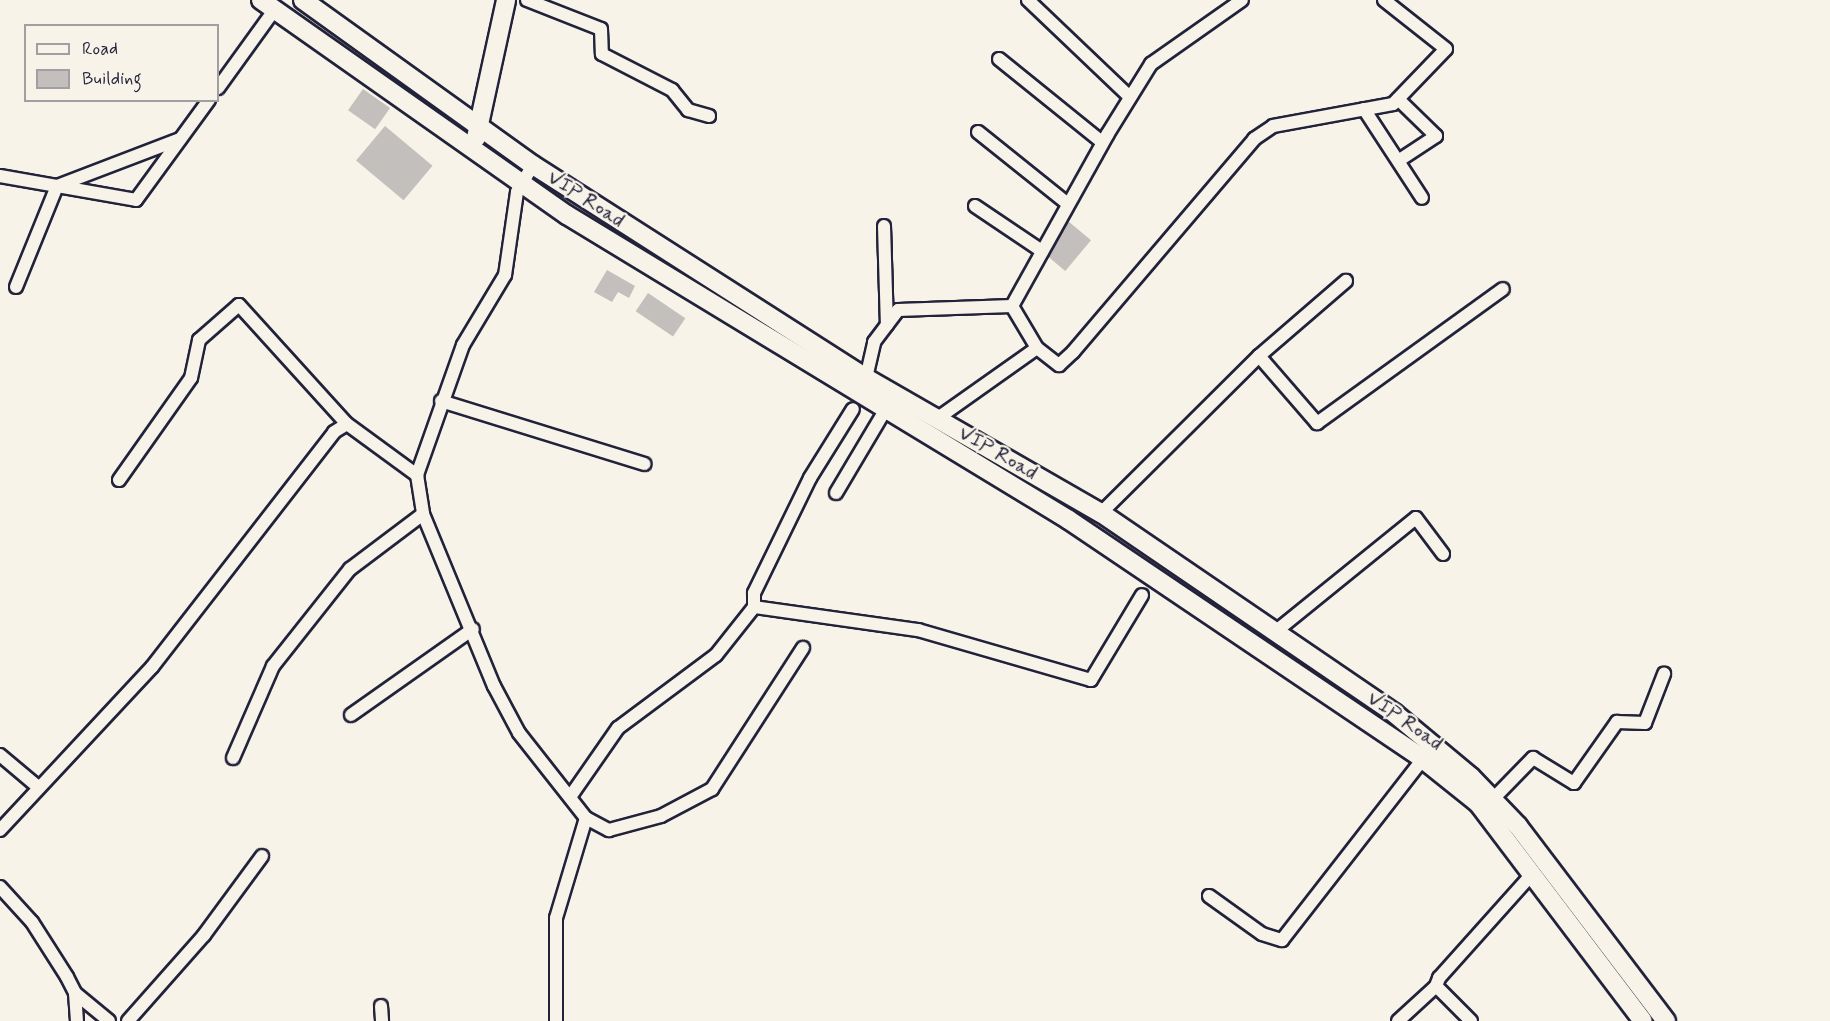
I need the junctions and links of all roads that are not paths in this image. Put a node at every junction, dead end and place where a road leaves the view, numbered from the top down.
1 (303, 0) edge
2 (506, 0) edge
3 (527, 0) edge
4 (1028, 0) edge
5 (1242, 0) edge
6 (1384, 0) edge
7 (268, 5) edge
8 (999, 59) dead end
9 (219, 86) edge
10 (1130, 97) junction
11 (1398, 99) junction
12 (208, 102) edge
13 (1364, 109) junction
14 (709, 116) dead end
15 (481, 130) junction
16 (978, 132) dead end
17 (181, 138) junction
18 (1102, 142) junction
19 (470, 147) junction
20 (1398, 161) junction
21 (533, 165) junction
22 (0, 176) edge
23 (522, 183) junction
24 (57, 186) junction
25 (1422, 198) dead end
26 (1068, 204) junction
27 (975, 206) dead end
28 (884, 226) dead end
29 (1042, 251) junction
30 (1346, 281) dead end
31 (16, 287) dead end
32 (1503, 289) dead end
33 (1012, 306) junction
34 (887, 325) junction
35 (1037, 348) junction
36 (1259, 356) junction
37 (866, 378) junction
38 (441, 401) junction
39 (853, 409) dead end
40 (884, 412) junction
41 (938, 418) junction
42 (347, 424) junction
43 (644, 464) dead end
44 (417, 475) junction
45 (119, 480) dead end
46 (836, 493) dead end
47 (1101, 513) junction
48 (423, 514) junction
49 (1443, 554) dead end
50 (1142, 595) dead end
51 (754, 607) junction
52 (473, 629) junction
53 (1275, 632) junction
54 (803, 648) dead end
55 (1664, 674) dead end
56 (351, 715) dead end
57 (0, 755) edge
58 (233, 758) dead end
59 (1423, 759) junction
60 (38, 787) junction
61 (570, 797) junction
62 (1492, 800) junction
63 (586, 818) junction
64 (0, 830) edge
65 (262, 856) dead end
66 (1533, 873) junction
67 (0, 887) edge
68 (1209, 896) dead end
69 (1561, 897) junction
70 (1436, 986) junction
71 (75, 993) junction
72 (381, 1006) dead end
73 (77, 1021) edge
74 (109, 1021) edge
75 (128, 1021) edge
76 (382, 1021) edge
77 (556, 1021) edge
78 (1398, 1021) edge
79 (1471, 1021) edge
80 (1643, 1021) edge
81 (1666, 1021) edge

1 - 15 main road, VIP Road
2 - 15 main road
3 - 14 street
4 - 10 street
5 - 10 street
6 - 11 street
7 - 9 street
7 - 19 main road, VIP Road
8 - 18 street
10 - 18 street
11 - 13 street
11 - 20 street
12 - 17 street
13 - 20 street
13 - 35 street
15 - 19 main road
15 - 21 main road, VIP Road
16 - 26 street
17 - 24 street
17 - 24 street
18 - 26 street
19 - 23 main road, VIP Road
20 - 25 street
21 - 23 street
21 - 37 main road, VIP Road
22 - 24 street
23 - 38 street
23 - 40 main road, VIP Road
24 - 31 street
26 - 29 street
27 - 29 street
28 - 34 street
29 - 33 street
30 - 36 street
32 - 36 street
33 - 34 street
33 - 35 street
34 - 37 street
35 - 41 street
36 - 47 street
37 - 41 main road, VIP Road
38 - 43 street
38 - 44 street
39 - 51 street
40 - 46 street
40 - 59 main road, VIP Road
41 - 47 main road, VIP Road
42 - 44 street
42 - 45 street
42 - 60 street
44 - 48 street
47 - 53 main road, VIP Road
48 - 52 street
48 - 58 street
49 - 53 street
50 - 51 street
51 - 61 street
52 - 56 street
52 - 61 street
53 - 62 main road, VIP Road
54 - 63 street
55 - 62 street
57 - 60 street
59 - 66 main road, VIP Road
59 - 68 street
60 - 64 street
61 - 63 street
62 - 69 main road, VIP Road
63 - 77 street
65 - 75 street
66 - 69 main road, VIP Road
66 - 70 street
67 - 71 street
69 - 80 main road, VIP Road
69 - 81 main road, VIP Road
70 - 78 street
70 - 79 street
71 - 73 street
71 - 74 street
72 - 76 street

